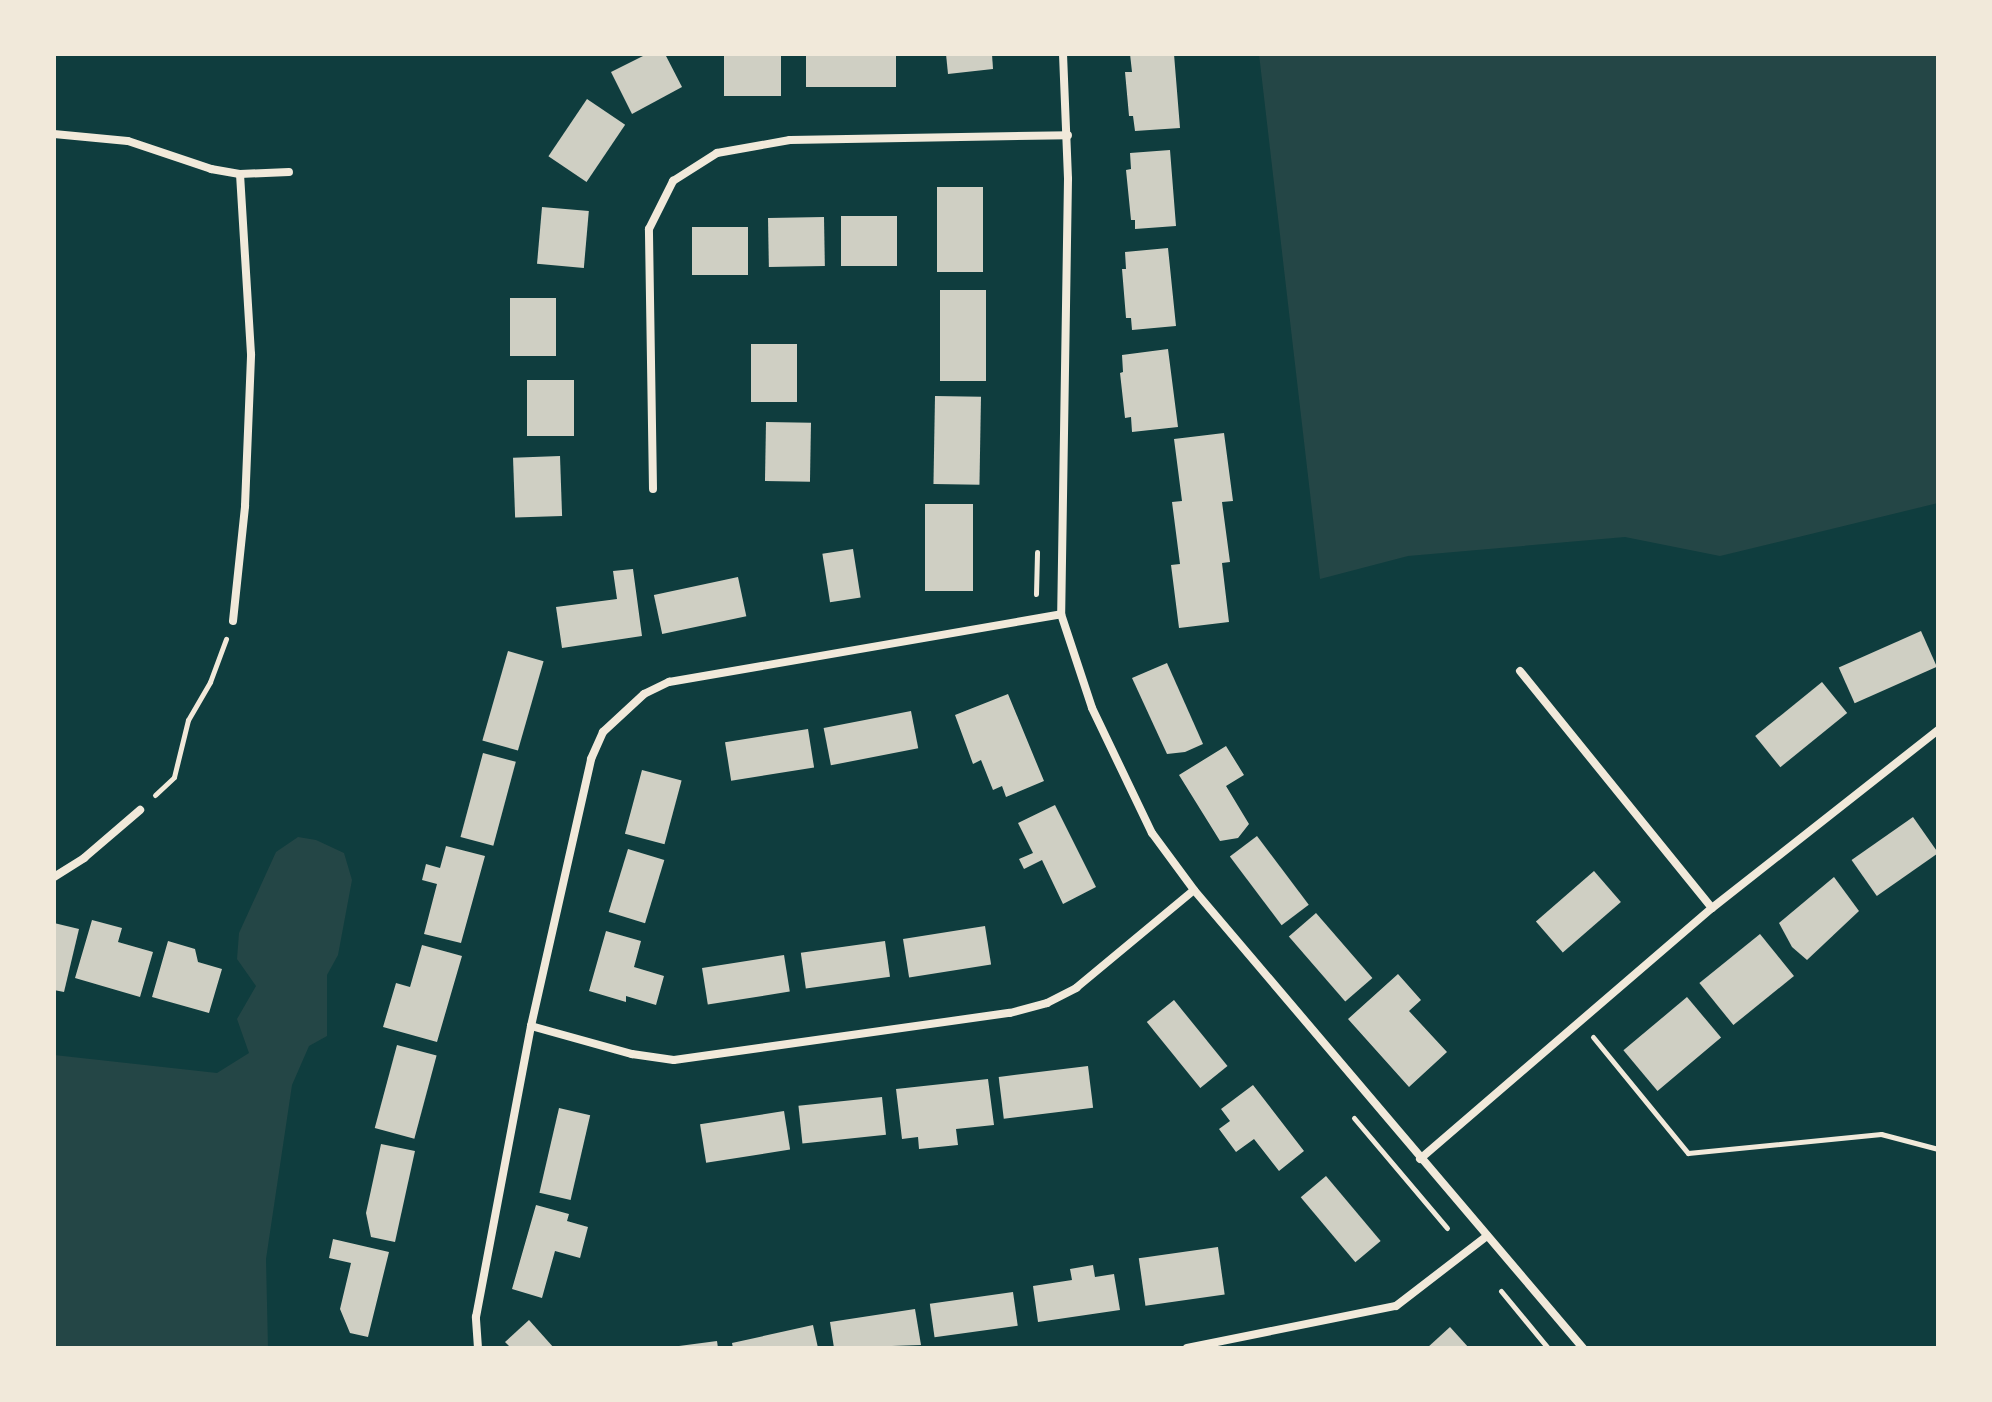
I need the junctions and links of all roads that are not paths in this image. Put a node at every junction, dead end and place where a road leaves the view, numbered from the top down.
1 (1063, 54) edge
2 (54, 134) edge
3 (1068, 135) junction
4 (289, 172) dead end
5 (240, 174) junction
6 (653, 489) dead end
7 (1061, 614) junction
8 (233, 621) road end
9 (1520, 671) dead end
10 (1938, 730) edge
11 (140, 810) road end
12 (54, 877) edge
13 (1194, 890) junction
14 (1712, 908) junction
15 (531, 1026) junction
16 (1420, 1159) junction
17 (1487, 1236) junction
18 (478, 1348) edge
19 (1187, 1348) edge
20 (1583, 1348) edge

1 - 3 street
2 - 5 street
3 - 6 street
3 - 7 street
4 - 5 street
5 - 8 street
7 - 13 street
7 - 15 street
9 - 14 street
10 - 14 street
11 - 12 street
13 - 15 street
13 - 16 street
14 - 16 street
15 - 18 street
16 - 17 street
17 - 19 street
17 - 20 street

